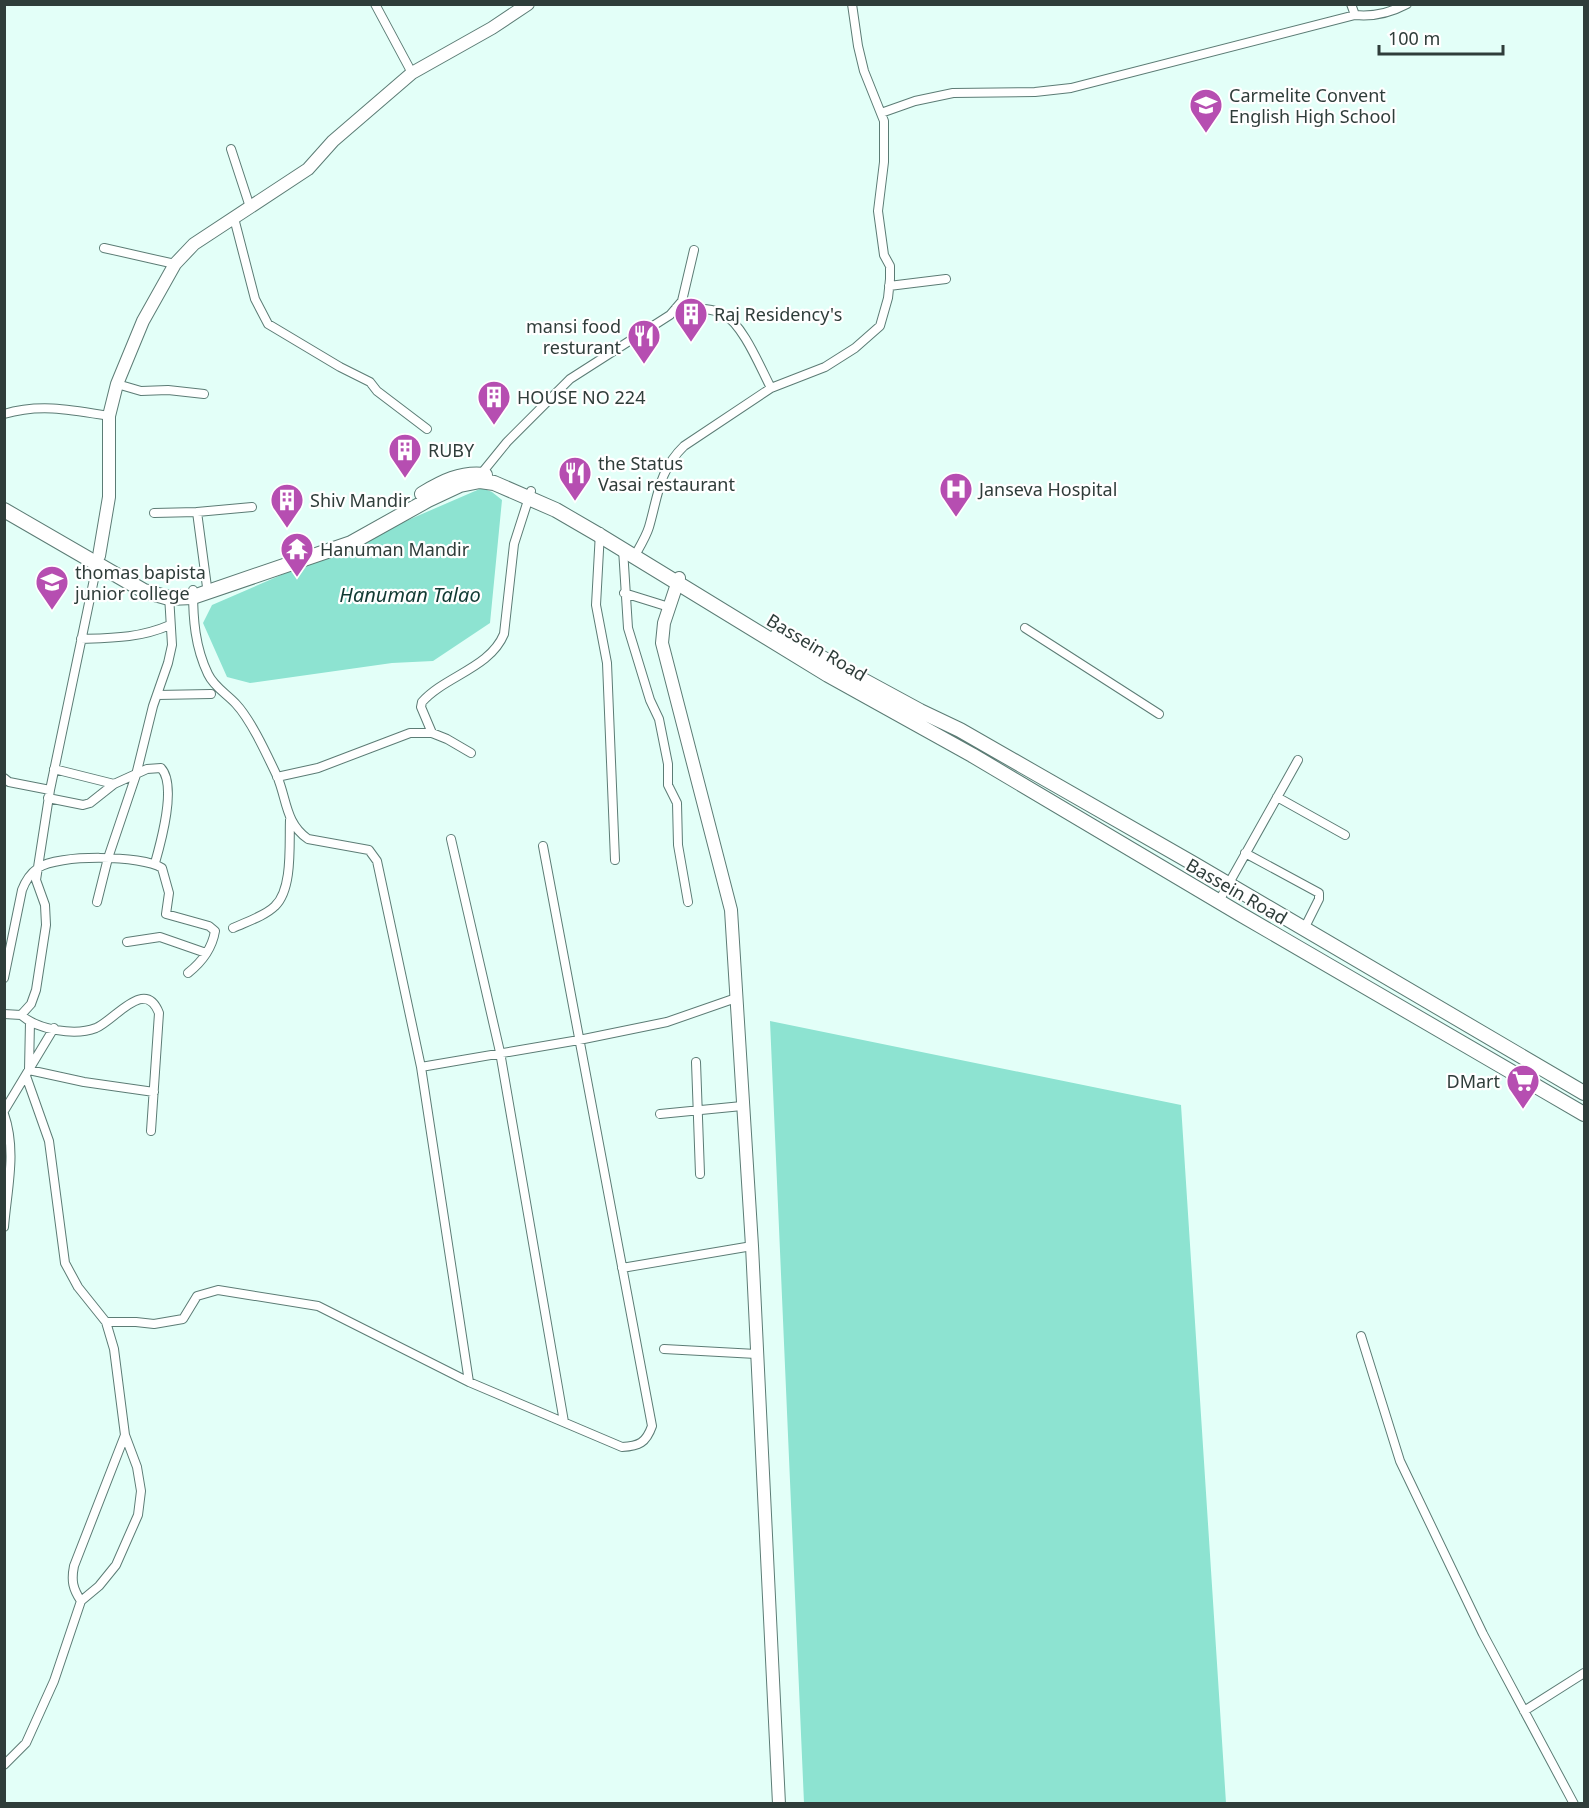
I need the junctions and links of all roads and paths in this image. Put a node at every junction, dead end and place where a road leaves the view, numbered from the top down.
1 (375, 4) edge
2 (528, 4) edge
3 (852, 4) edge
4 (1351, 4) edge
5 (1407, 4) edge
6 (1355, 15) junction
7 (412, 73) junction
8 (881, 112) junction
9 (231, 149) dead end
10 (250, 207) junction
11 (234, 218) junction
12 (104, 248) dead end
13 (694, 250) dead end
14 (175, 264) junction
15 (945, 279) dead end
16 (889, 286) junction
17 (676, 308) junction
18 (117, 384) junction
19 (771, 388) junction
20 (204, 394) dead end
21 (4, 414) edge
22 (109, 416) junction
23 (427, 429) dead end
24 (481, 478) junction
25 (530, 494) junction
26 (4, 502) edge
27 (252, 507) dead end
28 (4, 510) edge
29 (196, 512) junction
30 (154, 513) dead end
31 (600, 532) junction
32 (629, 550) junction
33 (98, 560) junction
34 (678, 581) junction
35 (207, 587) junction
36 (193, 593) junction
37 (624, 593) junction
38 (169, 595) junction
39 (669, 607) junction
40 (170, 625) junction
41 (1025, 628) dead end
42 (81, 639) junction
43 (211, 694) dead end
44 (157, 695) junction
45 (1159, 714) dead end
46 (432, 733) junction
47 (471, 753) dead end
48 (1298, 760) dead end
49 (54, 769) junction
50 (136, 775) junction
51 (278, 777) junction
52 (4, 778) edge
53 (114, 784) junction
54 (49, 794) junction
55 (1277, 797) junction
56 (1080, 800) junction
57 (1072, 814) junction
58 (290, 819) junction
59 (1345, 835) dead end
60 (451, 839) dead end
61 (543, 846) dead end
62 (1245, 853) junction
63 (108, 858) junction
64 (615, 860) dead end
65 (154, 863) junction
66 (38, 868) junction
67 (1227, 884) junction
68 (1219, 901) junction
69 (97, 902) dead end
70 (688, 902) dead end
71 (233, 928) dead end
72 (1304, 929) junction
73 (128, 942) dead end
74 (7, 948) edge
75 (206, 953) junction
76 (188, 974) dead end
77 (4, 978) edge
78 (736, 998) junction
79 (4, 1014) edge
80 (21, 1015) junction
81 (30, 1022) junction
82 (54, 1028) junction
83 (579, 1040) junction
84 (500, 1052) junction
85 (696, 1062) dead end
86 (421, 1067) junction
87 (27, 1073) junction
88 (154, 1092) junction
89 (1584, 1093) edge
90 (742, 1106) junction
91 (1583, 1109) edge
92 (697, 1110) junction
93 (4, 1112) edge
94 (660, 1114) dead end
95 (151, 1131) dead end
96 (700, 1174) dead end
97 (4, 1227) edge
98 (752, 1246) junction
99 (622, 1268) junction
100 (106, 1322) junction
101 (1361, 1335) dead end
102 (664, 1349) dead end
103 (756, 1354) junction
104 (469, 1382) junction
105 (564, 1422) junction
106 (125, 1435) junction
107 (81, 1602) junction
108 (1584, 1673) edge
109 (1524, 1711) junction
110 (4, 1765) edge
111 (779, 1803) edge
112 (1574, 1803) edge

1 - 7 street
2 - 7 street
3 - 8 street
4 - 6 street
5 - 6 street
6 - 8 street
7 - 10 street
8 - 16 street
9 - 10 street
10 - 11 street
11 - 14 street
11 - 23 street
12 - 14 street
13 - 17 street
14 - 18 street
15 - 16 street
16 - 19 street
17 - 19 street
17 - 24 street
18 - 20 street
18 - 22 street
19 - 32 street
21 - 22 street
22 - 33 street
24 - 25 main road, Bassein Road
24 - 35 main road
24 - 36 main road
25 - 31 main road, Bassein Road
25 - 46 street
26 - 33 main road
27 - 29 street
28 - 33 main road
29 - 30 street
29 - 35 street
31 - 32 main road, Bassein Road
31 - 64 street
32 - 34 main road, Bassein Road
32 - 37 street
33 - 38 main road
33 - 42 street
34 - 39 street
34 - 56 main road, Bassein Road
34 - 57 main road, Bassein Road
35 - 36 main road
36 - 38 main road
36 - 51 street
37 - 39 street
37 - 70 street
38 - 40 street
39 - 78 street
40 - 42 street
40 - 44 street
41 - 45 street
42 - 49 street
43 - 44 street
44 - 50 street
46 - 47 street
46 - 51 street
48 - 55 street
49 - 53 street
49 - 54 street
50 - 53 street
50 - 63 street
50 - 65 street
51 - 58 street
52 - 54 street
53 - 54 street
54 - 66 street
55 - 59 street
55 - 62 street
56 - 57 main road
56 - 67 main road, Bassein Road
57 - 68 main road, Bassein Road
58 - 71 street
58 - 86 street
60 - 84 street
61 - 83 street
62 - 67 street
62 - 72 street
63 - 65 street
63 - 66 street
63 - 69 street
65 - 75 street
66 - 74 street
66 - 80 street
67 - 68 street
67 - 72 main road, Bassein Road
68 - 91 main road, Bassein Road
72 - 89 main road, Bassein Road
73 - 75 street
74 - 77 street
75 - 76 street
78 - 83 street
78 - 90 street
79 - 80 street
80 - 81 street
81 - 82 street
81 - 87 street
82 - 87 street
82 - 88 street
83 - 84 street
83 - 99 street
84 - 86 street
84 - 105 street
85 - 92 street
86 - 104 street
87 - 88 street
87 - 93 street
87 - 100 street
88 - 95 street
90 - 92 street
90 - 98 street
92 - 94 street
92 - 96 street
93 - 97 street
98 - 99 street
98 - 103 street
99 - 105 street
100 - 104 street
100 - 106 street
101 - 109 street
102 - 103 street
103 - 111 street
104 - 105 street
106 - 107 street
106 - 107 street
107 - 110 street
108 - 109 street
109 - 112 street

